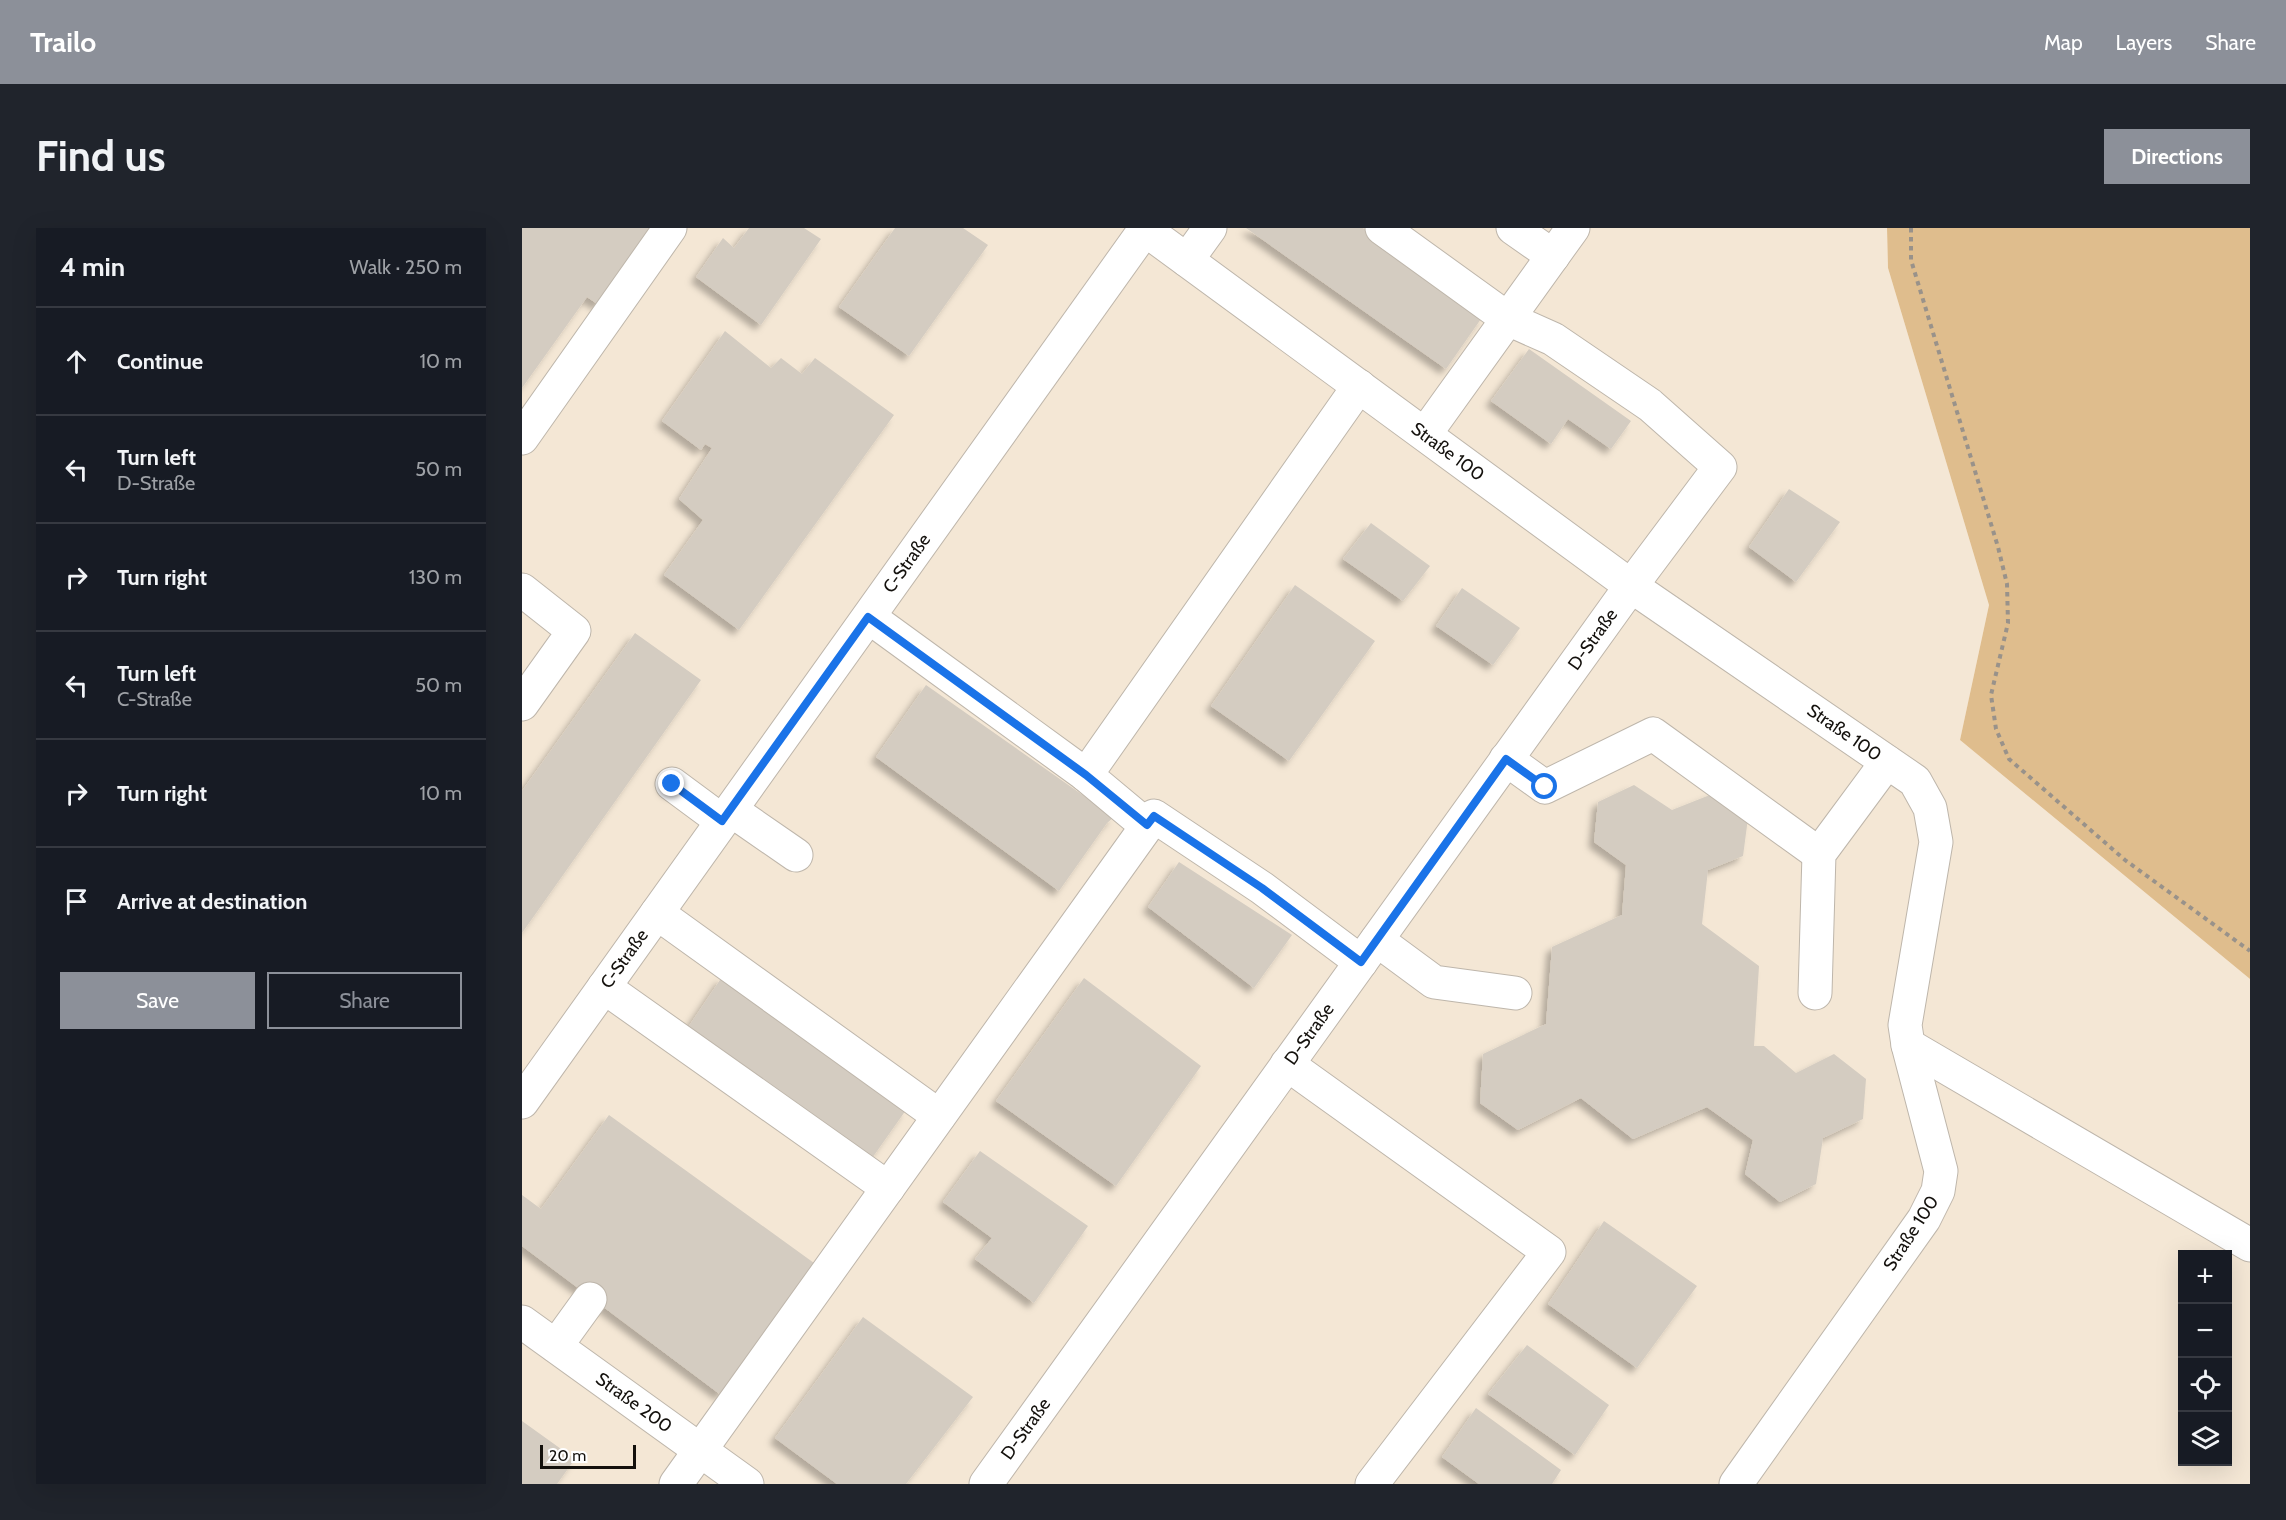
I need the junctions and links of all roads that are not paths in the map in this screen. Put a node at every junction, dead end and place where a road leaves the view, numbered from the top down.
1 (670, 228) edge
2 (1144, 228) edge
3 (1210, 228) edge
4 (1382, 228) edge
5 (1513, 228) edge
6 (1573, 228) edge
7 (1553, 256) junction
8 (1187, 260) junction
9 (1508, 319) junction
10 (1359, 386) junction
11 (1425, 434) junction
12 (522, 438) edge
13 (1631, 586) junction
14 (522, 590) edge
15 (868, 617) junction
16 (522, 704) edge
17 (1506, 759) junction
18 (1887, 762) junction
19 (1086, 775) junction
20 (672, 784) dead end
21 (727, 815) junction
22 (1147, 825) junction
23 (1819, 854) junction
24 (796, 855) dead end
25 (657, 913) junction
26 (1369, 951) junction
27 (604, 987) junction
28 (1515, 993) dead end
29 (1815, 993) dead end
30 (1908, 1045) junction
31 (1287, 1064) junction
32 (522, 1102) edge
33 (939, 1116) junction
34 (888, 1188) junction
35 (2250, 1245) edge
36 (590, 1299) dead end
37 (522, 1322) edge
38 (556, 1346) junction
39 (700, 1450) junction
40 (676, 1484) edge
41 (747, 1484) edge
42 (986, 1484) edge
43 (1372, 1484) edge
44 (1737, 1484) edge

1 - 12 lane
2 - 8 lane, Straße 100
2 - 15 lane, C-Straße
3 - 8 lane
4 - 9 lane
5 - 7 lane
6 - 7 lane
7 - 9 lane
8 - 10 lane, Straße 100
9 - 11 lane
9 - 13 lane, D-Straße
10 - 11 lane, Straße 100
10 - 19 lane
11 - 13 lane, Straße 100
13 - 17 lane, D-Straße
13 - 18 lane, Straße 100
14 - 16 lane
15 - 19 lane
15 - 21 lane, C-Straße
17 - 23 lane
17 - 26 lane, D-Straße
18 - 23 lane
18 - 30 lane, Straße 100
19 - 22 lane
20 - 21 lane
21 - 24 lane
21 - 25 lane, C-Straße
22 - 26 lane
22 - 33 lane
23 - 29 lane
25 - 27 lane, C-Straße
25 - 33 lane
26 - 28 lane
26 - 31 lane, D-Straße
27 - 32 lane, C-Straße
27 - 34 lane
30 - 35 lane
30 - 44 lane, Straße 100
31 - 42 lane, D-Straße
31 - 43 lane
33 - 34 lane
34 - 39 lane
36 - 38 lane
37 - 38 lane, Straße 200
38 - 39 lane, Straße 200
39 - 40 lane
39 - 41 lane, Straße 200

